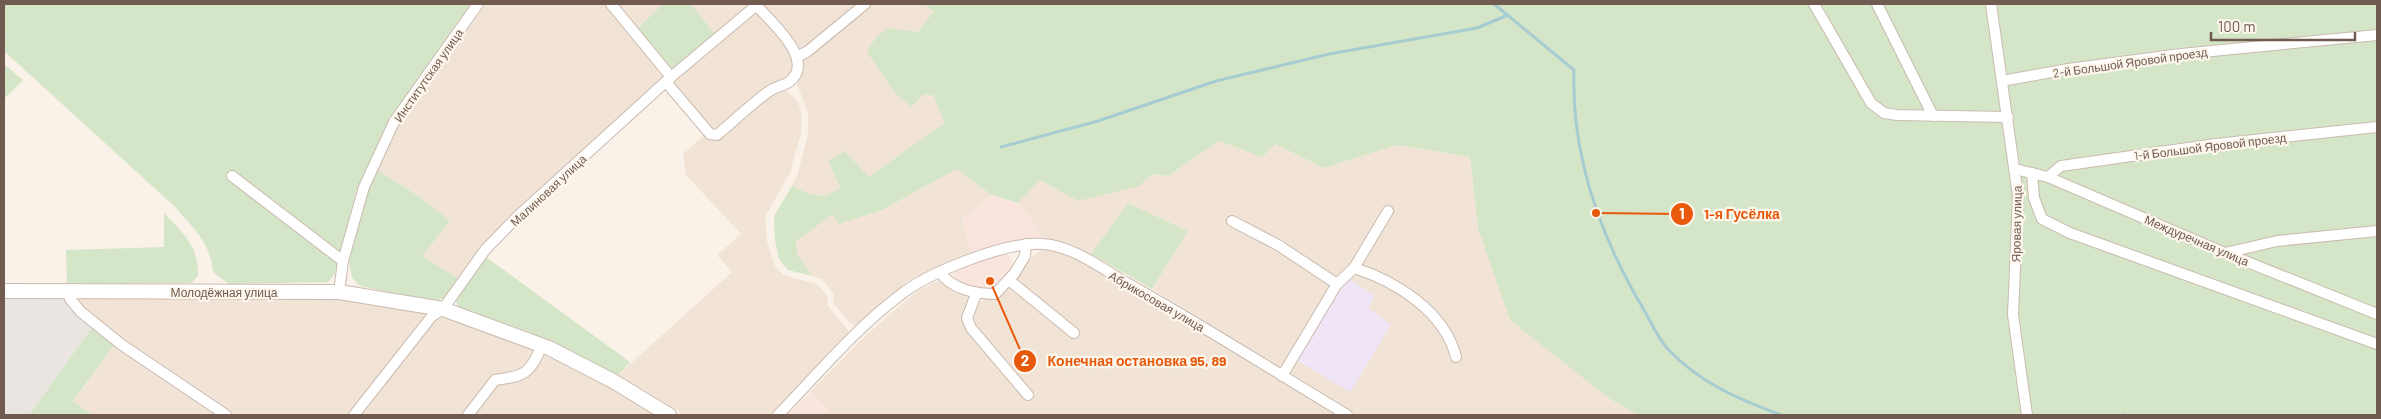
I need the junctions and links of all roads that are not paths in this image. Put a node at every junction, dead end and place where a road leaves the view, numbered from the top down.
1 (478, 4) edge
2 (611, 4) edge
3 (865, 4) edge
4 (1814, 4) edge
5 (1877, 4) edge
6 (1991, 4) edge
7 (758, 5) edge
8 (2377, 35) edge
9 (797, 57) junction
10 (669, 80) junction
11 (2002, 81) junction
12 (1933, 116) junction
13 (2008, 117) junction
14 (2377, 127) edge
15 (2015, 169) junction
16 (2032, 173) junction
17 (232, 176) dead end
18 (2048, 177) junction
19 (1388, 211) dead end
20 (1232, 221) dead end
21 (2377, 231) edge
22 (1026, 244) junction
23 (2225, 253) junction
24 (343, 261) junction
25 (1354, 268) junction
26 (940, 272) junction
27 (1009, 280) junction
28 (1337, 284) junction
29 (4, 291) edge
30 (68, 292) junction
31 (339, 292) junction
32 (976, 294) junction
33 (443, 309) junction
34 (2377, 314) edge
35 (1074, 333) dead end
36 (2377, 344) edge
37 (542, 345) junction
38 (1456, 357) dead end
39 (1282, 376) junction
40 (1028, 395) dead end
41 (226, 415) edge
42 (354, 415) edge
43 (468, 415) edge
44 (669, 415) edge
45 (778, 415) edge
46 (1347, 415) edge
47 (2027, 415) edge

1 - 24 street, Институтская улица
2 - 10 street
3 - 9 street
4 - 12 street
5 - 12 street
6 - 11 street, Яровая улица
7 - 9 street, Малиновая улица
7 - 10 street, Малиновая улица
8 - 11 street, 2-й Большой Яровой проезд
9 - 10 street
10 - 33 street, Малиновая улица
11 - 13 street, Яровая улица
12 - 13 street
13 - 15 street, Яровая улица
14 - 18 street, 1-й Большой Яровой проезд
15 - 16 street, Междуречная улица
15 - 47 street, Яровая улица
16 - 18 street, Междуречная улица
16 - 36 street
17 - 24 street
18 - 23 street, Междуречная улица
19 - 25 street
20 - 28 street
21 - 23 street
22 - 26 street, Абрикосовая улица
22 - 27 street
22 - 39 street, Абрикосовая улица
23 - 34 street, Междуречная улица
24 - 31 street, Институтская улица
25 - 28 street
25 - 38 street
26 - 32 street
26 - 45 street, Абрикосовая улица
27 - 32 street
27 - 35 street
28 - 39 street
29 - 30 street, Молодёжная улица
30 - 31 street, Молодёжная улица
30 - 41 street
31 - 33 street, Молодёжная улица
32 - 40 street
33 - 37 street, Молодёжная улица
33 - 42 street
37 - 43 street
37 - 44 street, Молодёжная улица
39 - 46 street, Абрикосовая улица

